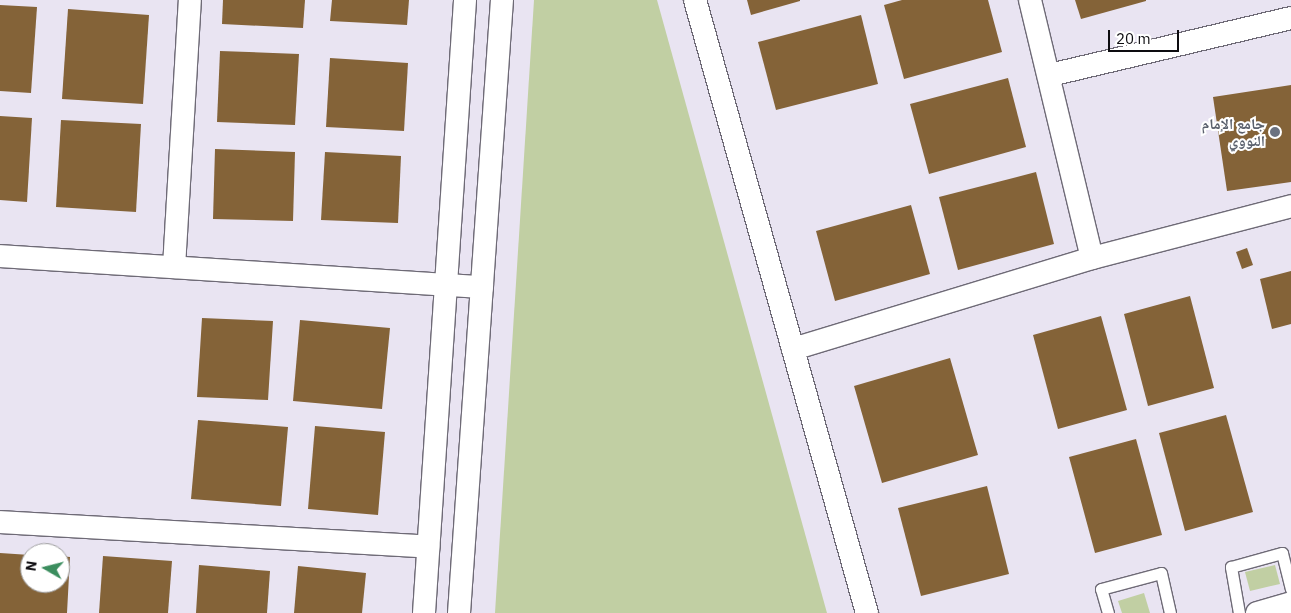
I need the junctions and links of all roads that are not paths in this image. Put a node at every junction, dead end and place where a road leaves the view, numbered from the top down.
1 (190, 0) edge
2 (465, 0) edge
3 (502, 0) edge
4 (696, 0) edge
5 (1030, 0) edge
6 (1291, 18) edge
7 (1050, 75) junction
8 (1291, 206) edge
9 (0, 256) edge
10 (1092, 258) junction
11 (174, 267) junction
12 (446, 285) junction
13 (482, 287) junction
14 (793, 349) junction
15 (0, 522) edge
16 (428, 547) junction
17 (1291, 589) edge
18 (1291, 602) edge
19 (424, 613) edge
20 (459, 613) edge
21 (867, 613) edge
22 (1108, 613) edge
23 (1170, 613) edge
24 (1239, 613) edge
25 (1257, 613) edge

1 - 11 street
2 - 12 street
3 - 13 street
4 - 14 street
5 - 7 street
6 - 7 street
7 - 10 street
8 - 10 street
9 - 11 street
10 - 14 street
11 - 12 street
12 - 13 street
12 - 16 street
13 - 20 street
14 - 21 street
15 - 16 street
16 - 19 street
17 - 24 lane
18 - 25 street
22 - 23 lane

